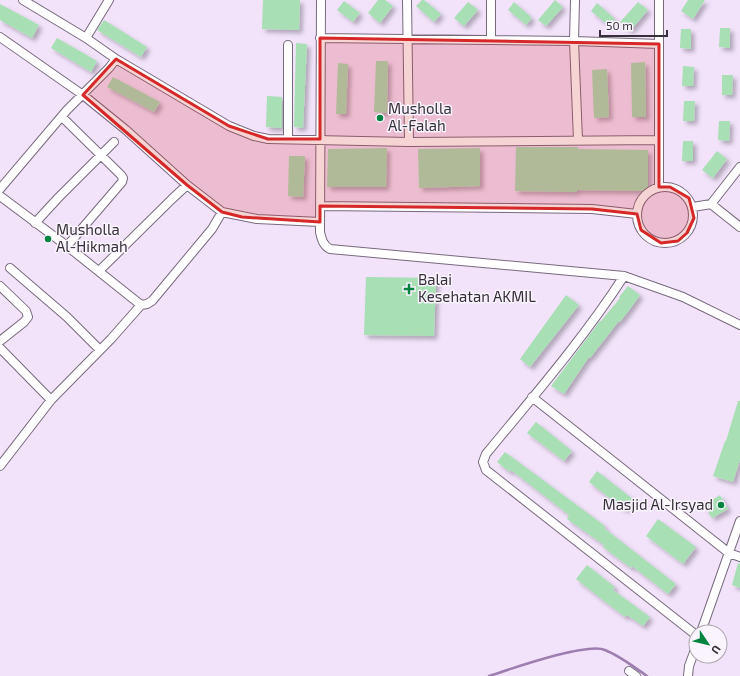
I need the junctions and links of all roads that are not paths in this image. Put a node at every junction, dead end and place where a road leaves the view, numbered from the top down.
1 (22, 0) edge
2 (109, 0) edge
3 (321, 0) edge
4 (407, 0) edge
5 (491, 0) edge
6 (575, 0) edge
7 (659, 0) edge
8 (0, 37) edge
9 (86, 38) junction
10 (320, 38) junction
11 (407, 39) junction
12 (491, 40) junction
13 (574, 41) junction
14 (658, 44) junction
15 (288, 45) dead end
16 (116, 59) junction
17 (80, 97) junction
18 (62, 117) junction
19 (288, 139) junction
20 (320, 139) junction
21 (578, 140) junction
22 (659, 140) junction
23 (114, 142) dead end
24 (409, 142) junction
25 (101, 155) junction
26 (740, 167) edge
27 (187, 186) junction
28 (659, 187) junction
29 (0, 189) edge
30 (0, 196) edge
31 (711, 204) junction
32 (320, 206) junction
33 (693, 207) junction
34 (637, 214) junction
35 (221, 215) junction
36 (320, 222) junction
37 (36, 223) junction
38 (740, 228) edge
39 (67, 246) junction
40 (10, 268) dead end
41 (100, 271) junction
42 (624, 276) junction
43 (0, 286) edge
44 (140, 305) junction
45 (740, 325) edge
46 (0, 341) edge
47 (0, 348) edge
48 (100, 350) junction
49 (532, 397) junction
50 (51, 400) junction
51 (0, 466) edge
52 (740, 521) edge
53 (729, 553) junction
54 (740, 557) edge
55 (704, 624) edge
56 (688, 629) edge
57 (690, 664) edge
58 (629, 671) dead end
59 (636, 676) edge
60 (688, 676) edge

1 - 9 street
2 - 9 street
3 - 10 street
4 - 11 street
5 - 12 street
6 - 13 street
7 - 14 street
8 - 17 street
9 - 16 street
10 - 11 street
10 - 20 street
11 - 12 street
11 - 24 street
12 - 13 street
13 - 14 street
13 - 21 street
14 - 22 street
15 - 19 street
16 - 17 street
16 - 19 street
17 - 18 street
17 - 27 street
18 - 25 street
18 - 29 street
19 - 20 street
20 - 24 street
20 - 32 street
21 - 22 street
21 - 24 street
22 - 28 street
23 - 25 street
25 - 37 street
25 - 39 street
26 - 31 street
27 - 35 street
27 - 41 street
28 - 33 street
28 - 34 street
30 - 37 street
31 - 33 street
31 - 38 street
32 - 34 street
32 - 36 street
33 - 34 street
35 - 36 street
35 - 44 street
36 - 42 street
37 - 39 street
39 - 41 street
40 - 48 street
41 - 44 street
42 - 45 street
42 - 49 street
43 - 46 street
44 - 48 street
47 - 50 street
48 - 50 street
49 - 53 street
49 - 56 street
50 - 51 street
52 - 53 street
53 - 54 street
53 - 55 street
57 - 60 street
58 - 59 street

